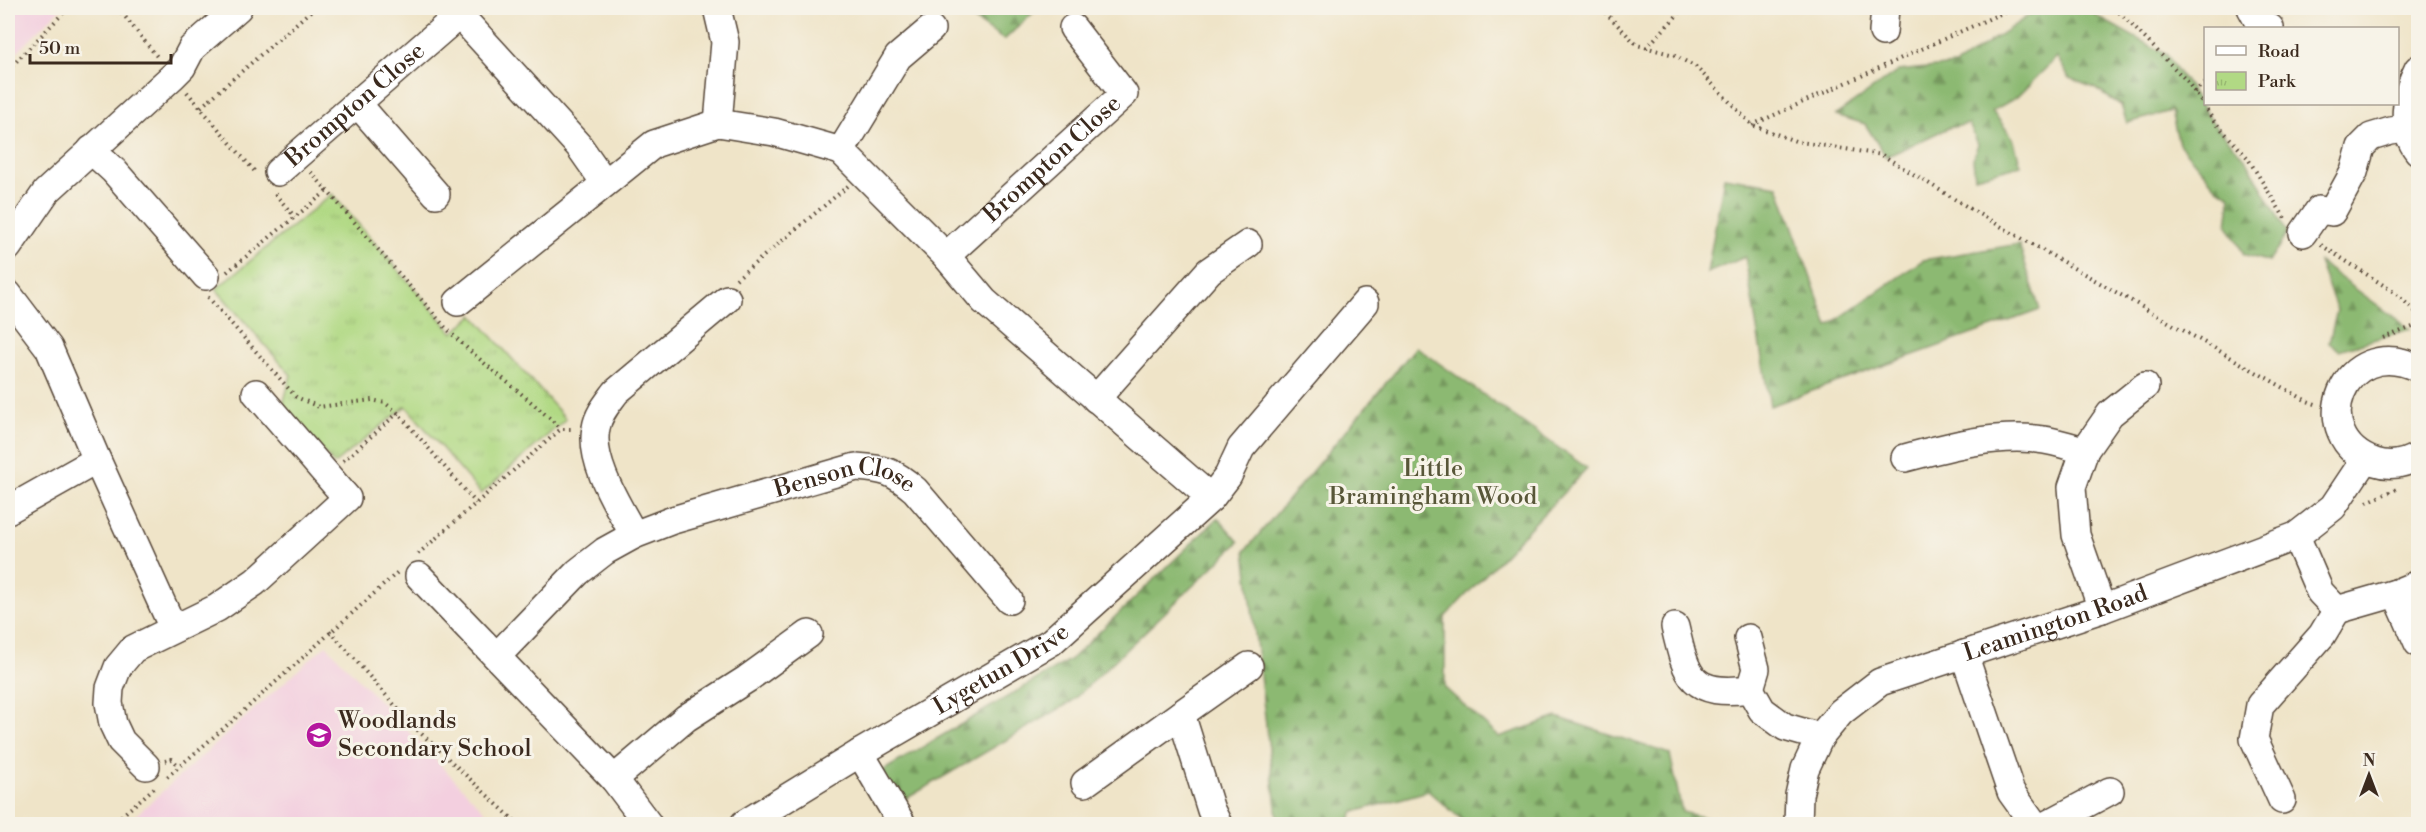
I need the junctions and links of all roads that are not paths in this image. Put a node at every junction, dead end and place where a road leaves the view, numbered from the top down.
1 (238, 8) edge
2 (717, 8) edge
3 (2252, 8) edge
4 (456, 11) edge
5 (2268, 27) edge
6 (1073, 28) dead end
7 (931, 29) dead end
8 (2418, 69) edge
9 (357, 104) junction
10 (718, 123) junction
11 (2412, 140) edge
12 (91, 150) junction
13 (841, 151) junction
14 (277, 173) road end
15 (605, 183) junction
16 (436, 194) dead end
17 (2303, 233) road end
18 (1248, 244) dead end
19 (8, 247) edge
20 (946, 256) junction
21 (210, 282) road end
22 (8, 294) edge
23 (728, 299) road end
24 (458, 303) dead end
25 (1365, 303) dead end
26 (2418, 368) edge
27 (2145, 386) dead end
28 (256, 393) dead end
29 (1096, 399) junction
30 (2085, 450) junction
31 (2418, 456) edge
32 (1905, 458) dead end
33 (2365, 459) junction
34 (97, 460) junction
35 (1211, 498) junction
36 (8, 510) edge
37 (634, 535) junction
38 (2295, 536) junction
39 (412, 567) road end
40 (2407, 589) edge
41 (1009, 600) dead end
42 (2102, 609) junction
43 (2337, 610) junction
44 (1675, 627) dead end
45 (173, 628) junction
46 (809, 634) dead end
47 (1748, 638) dead end
48 (2418, 643) edge
49 (1964, 654) junction
50 (497, 656) junction
51 (1248, 666) dead end
52 (1750, 689) junction
53 (1181, 714) junction
54 (1820, 737) junction
55 (860, 753) junction
56 (146, 766) dead end
57 (614, 779) junction
58 (1085, 783) dead end
59 (2110, 791) dead end
60 (2282, 800) dead end
61 (648, 825) edge
62 (744, 825) edge
63 (902, 825) edge
64 (1218, 825) edge
65 (1798, 825) edge
66 (2034, 825) edge
67 (2048, 825) edge

1 - 12 street
2 - 10 street
3 - 5 street
4 - 9 street, Brompton Close
4 - 15 street, Brompton Close
6 - 20 street, Brompton Close
7 - 13 street
8 - 11 street
9 - 14 street, Brompton Close
9 - 16 street
10 - 13 street
10 - 15 street
11 - 17 street
12 - 19 street
12 - 21 street
13 - 20 street
15 - 24 street
18 - 29 street
20 - 29 street
22 - 34 street
23 - 37 street
25 - 35 street, Lygetun Drive
26 - 33 street
27 - 30 street
28 - 45 street
29 - 35 street
30 - 32 street
30 - 42 street
31 - 33 street
33 - 38 street, Leamington Road
34 - 36 street
34 - 45 street
35 - 55 street, Lygetun Drive
37 - 41 street, Benson Close
37 - 50 street, Benson Close
38 - 42 street, Leamington Road
38 - 43 street
39 - 50 street
40 - 43 street
40 - 48 street
42 - 49 street, Leamington Road
43 - 60 street
44 - 52 street
45 - 56 street
46 - 57 street
47 - 52 street
49 - 54 street, Leamington Road
49 - 66 street
50 - 57 street
51 - 53 street
52 - 54 street
53 - 58 street
53 - 64 street
54 - 65 street, Leamington Road
55 - 62 street, Lygetun Drive
55 - 63 street
57 - 61 street
59 - 67 street

